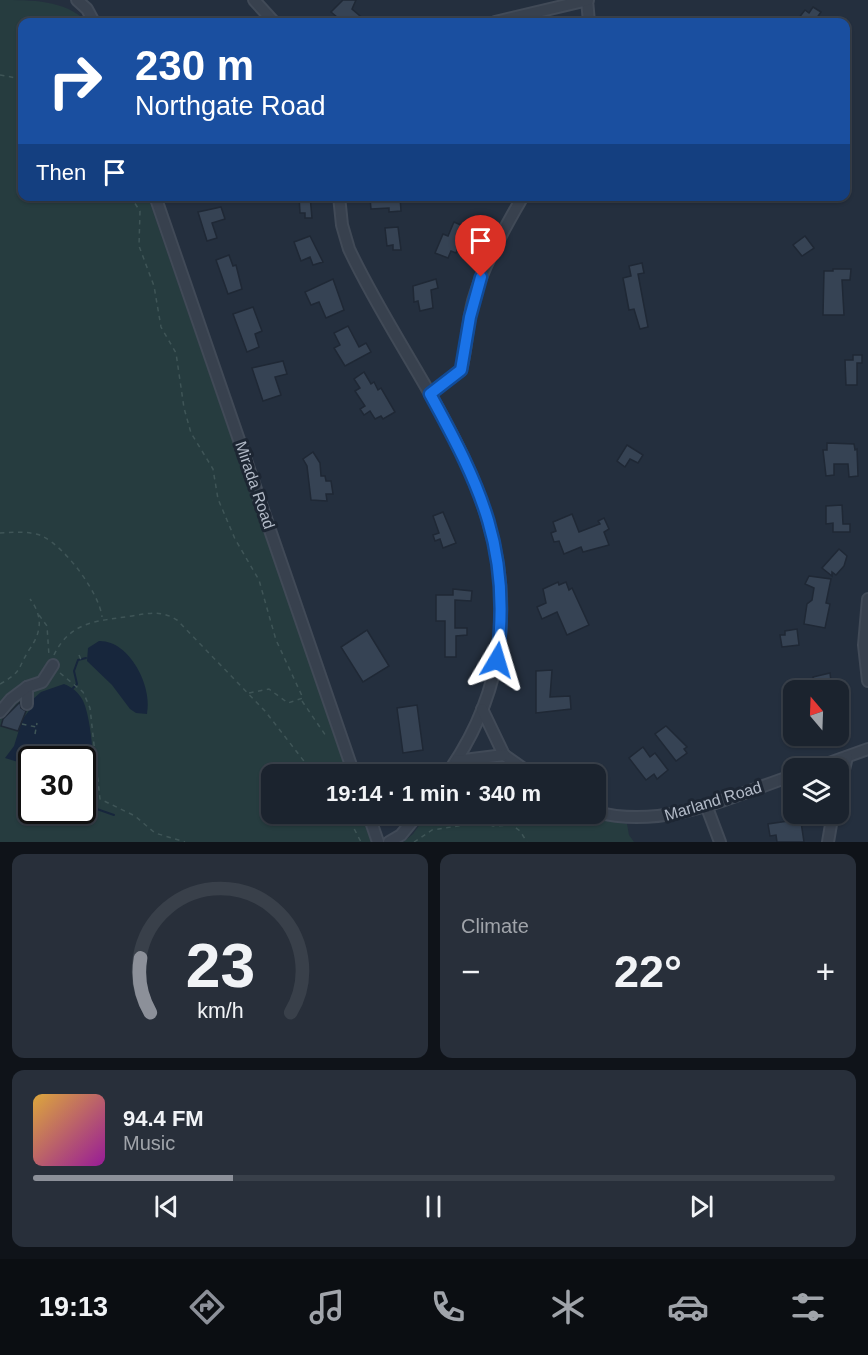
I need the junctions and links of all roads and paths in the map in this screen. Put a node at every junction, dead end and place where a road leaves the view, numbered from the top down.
1 (79, 0) edge
2 (254, 0) edge
3 (587, 0) edge
4 (91, 18) edge
5 (270, 18) edge
6 (512, 18) edge
7 (589, 18) edge
8 (0, 75) edge
9 (18, 78) edge
10 (133, 201) edge
11 (157, 201) edge
12 (340, 201) edge
13 (520, 201) edge
14 (430, 394) junction
15 (0, 533) edge
16 (30, 599) dead end
17 (868, 599) edge
18 (39, 615) junction
19 (102, 618) junction
20 (79, 655) dead end
21 (82, 662) dead end
22 (53, 665) junction
23 (868, 681) edge
24 (0, 684) edge
25 (27, 687) junction
26 (249, 693) junction
27 (302, 700) junction
28 (27, 704) dead end
29 (482, 709) junction
30 (0, 712) edge
31 (37, 723) dead end
32 (22, 724) dead end
33 (36, 728) junction
34 (35, 734) dead end
35 (326, 736) dead end
36 (868, 749) edge
37 (504, 755) junction
38 (847, 757) joint
39 (844, 758) edge
40 (456, 761) junction
41 (306, 764) edge
42 (351, 764) edge
43 (454, 764) edge
44 (517, 764) edge
45 (783, 779) edge
46 (706, 805) junction
47 (606, 814) edge
48 (352, 824) edge
49 (372, 824) edge
50 (410, 824) edge
51 (831, 824) edge
52 (185, 842) edge
53 (361, 842) edge
54 (378, 842) edge
55 (389, 842) edge
56 (414, 842) edge
57 (527, 842) edge
58 (720, 842) edge
59 (828, 842) edge

1 - 4 street
2 - 5 street
3 - 6 street
3 - 7 street
8 - 9 path
10 - 27 path
11 - 42 street, Mirada Road
12 - 14 street
13 - 14 street
14 - 29 street
15 - 19 path
16 - 18 path
17 - 23 street
18 - 22 path
18 - 24 path
19 - 22 path
19 - 26 path
20 - 21 path
22 - 25 street
22 - 52 path
25 - 28 street
25 - 30 street
26 - 27 path
26 - 41 path
27 - 35 path
29 - 37 street
29 - 40 street
31 - 33 path
32 - 33 path
33 - 34 path
36 - 38 street
37 - 40 street
37 - 44 street
38 - 39 street
40 - 43 street
45 - 46 street, Marland Road
46 - 47 street, Marland Road
46 - 58 street
48 - 53 path
49 - 54 street
50 - 55 street
51 - 59 street
56 - 57 path

